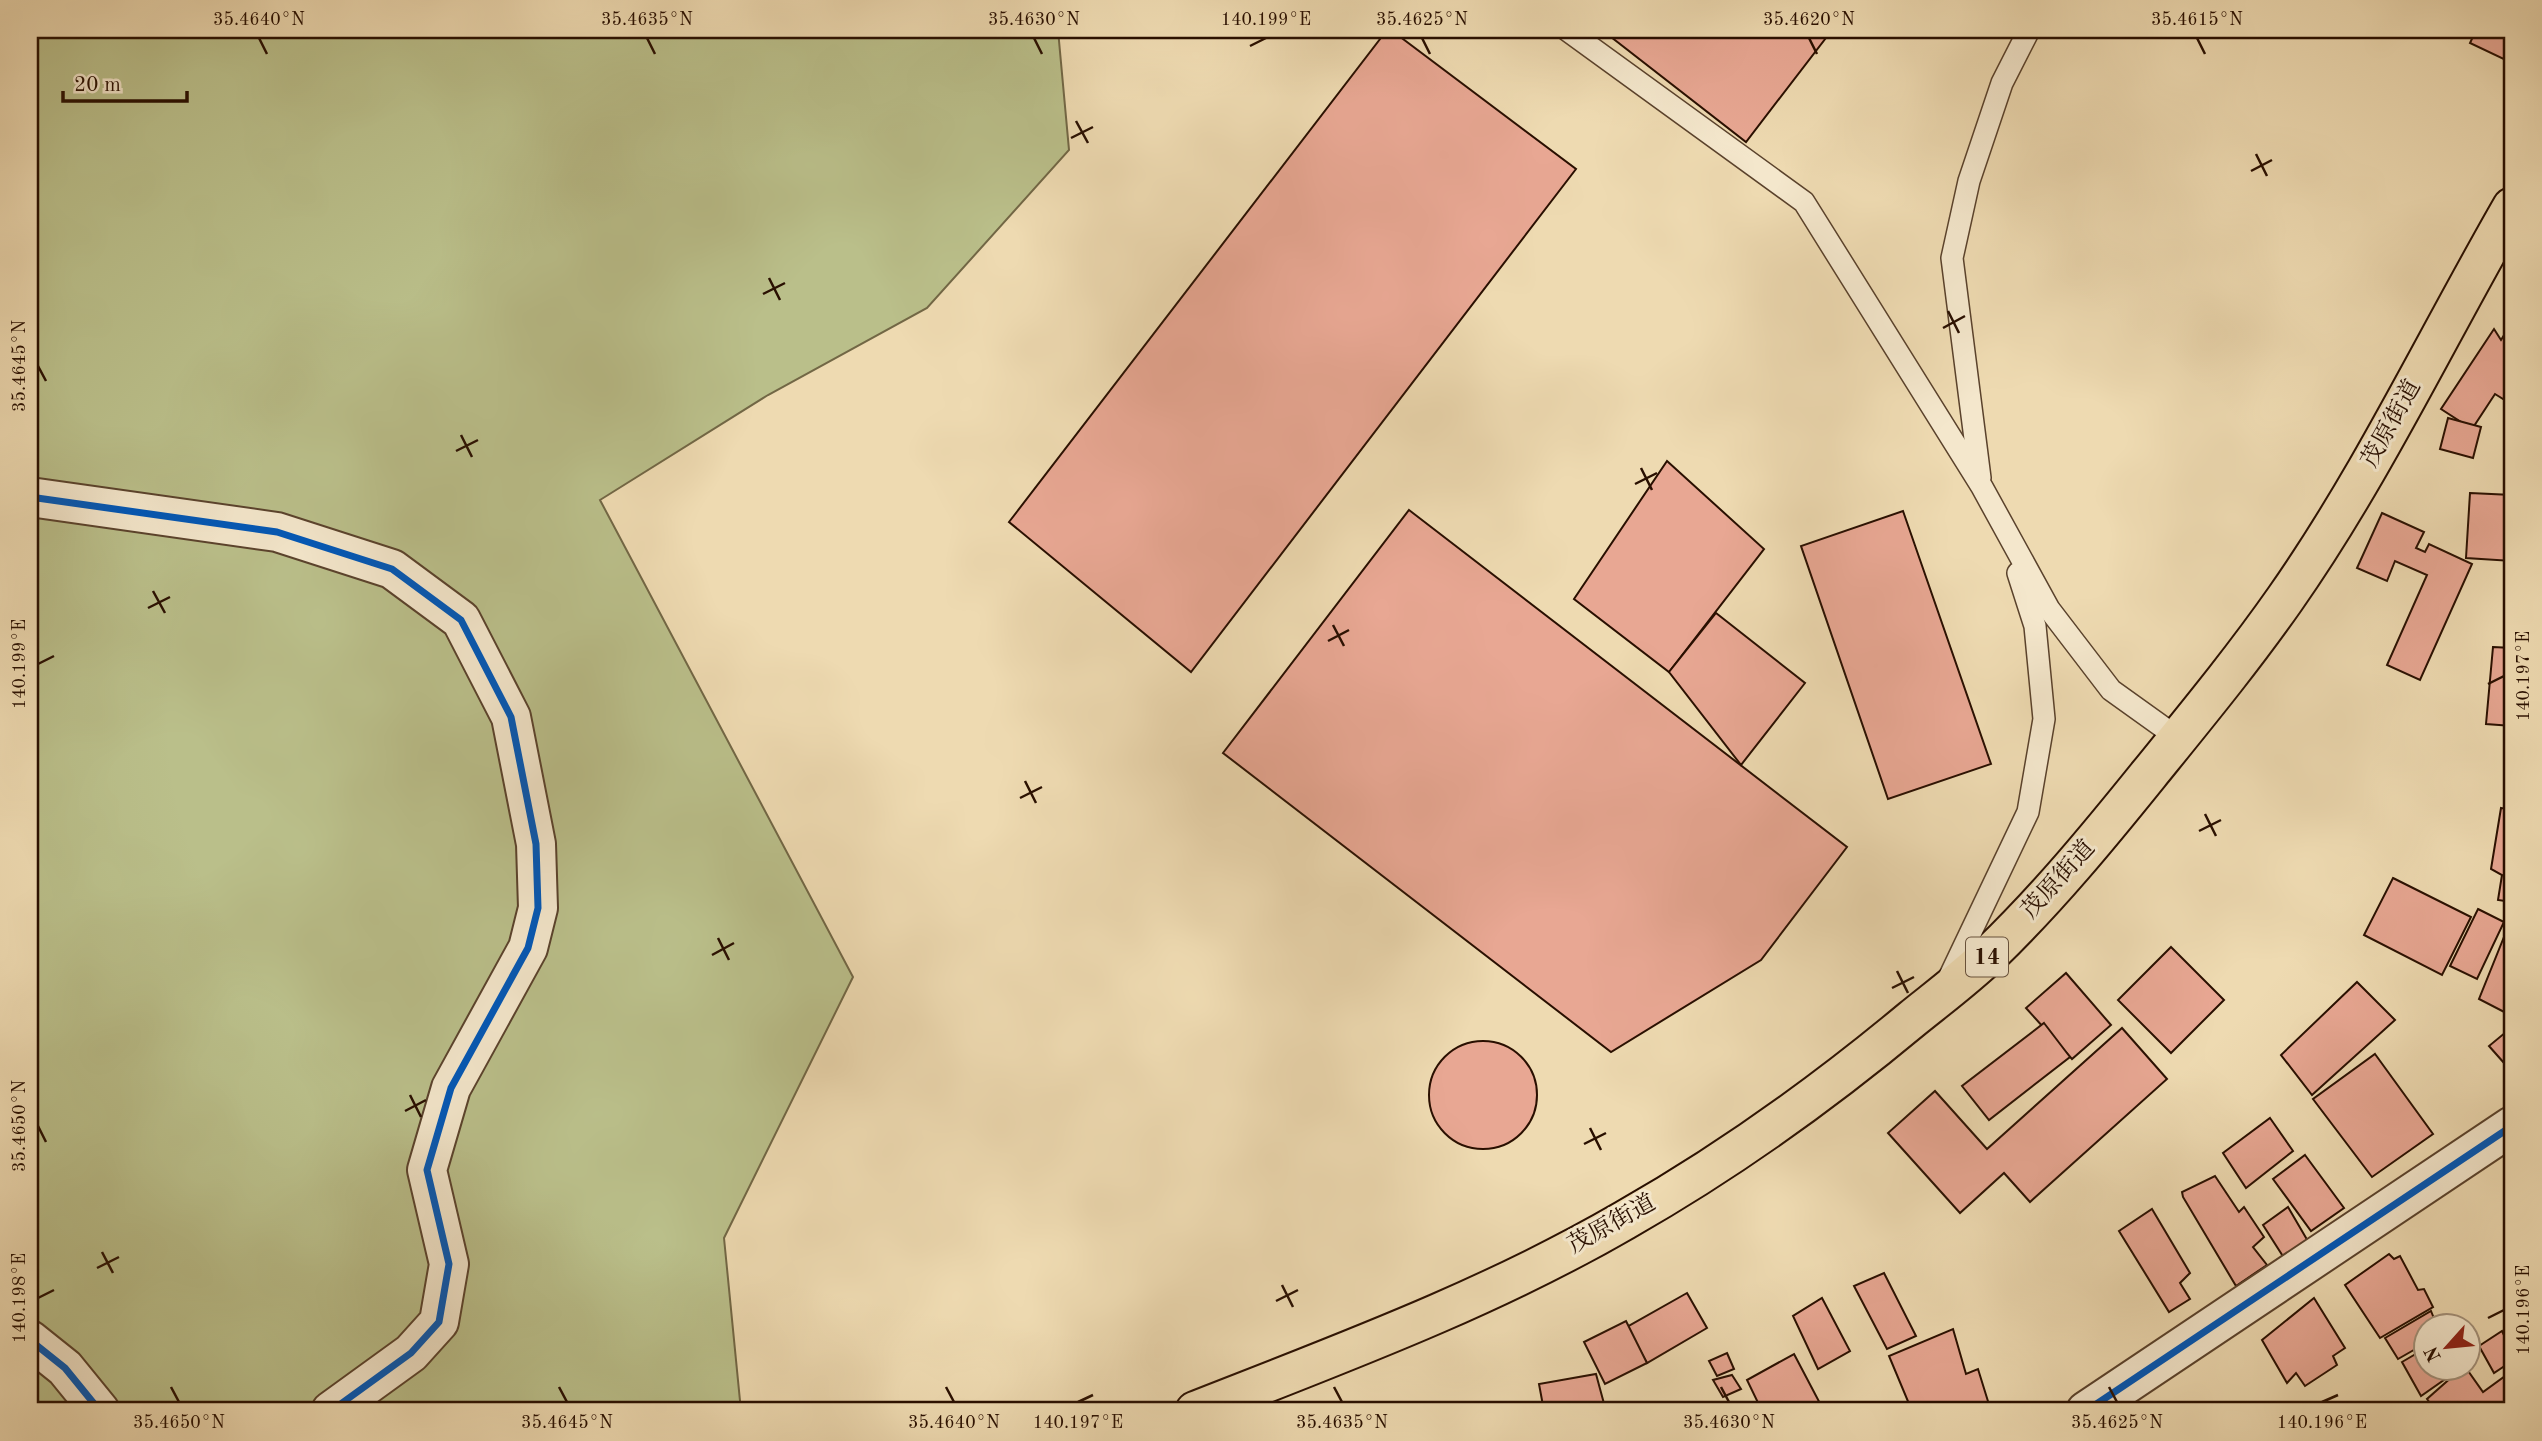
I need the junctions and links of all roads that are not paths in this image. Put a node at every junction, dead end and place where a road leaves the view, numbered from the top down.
1 (1567, 30) edge
2 (2029, 30) edge
3 (2512, 207) edge
4 (1982, 487) junction
5 (30, 497) edge
6 (2003, 530) junction
7 (2178, 738) junction
8 (1941, 995) junction
9 (2512, 1126) edge
10 (30, 1340) edge
11 (100, 1411) edge
12 (331, 1411) edge
13 (1195, 1411) edge
14 (2086, 1411) edge

1 - 4 lane
2 - 4 lane
3 - 7 main road, 茂原街道 / 14
4 - 6 lane
5 - 12 street
6 - 7 lane
6 - 8 lane
7 - 8 main road, 茂原街道 / 14
8 - 13 main road, 茂原街道 / 14
9 - 14 street
10 - 11 street

